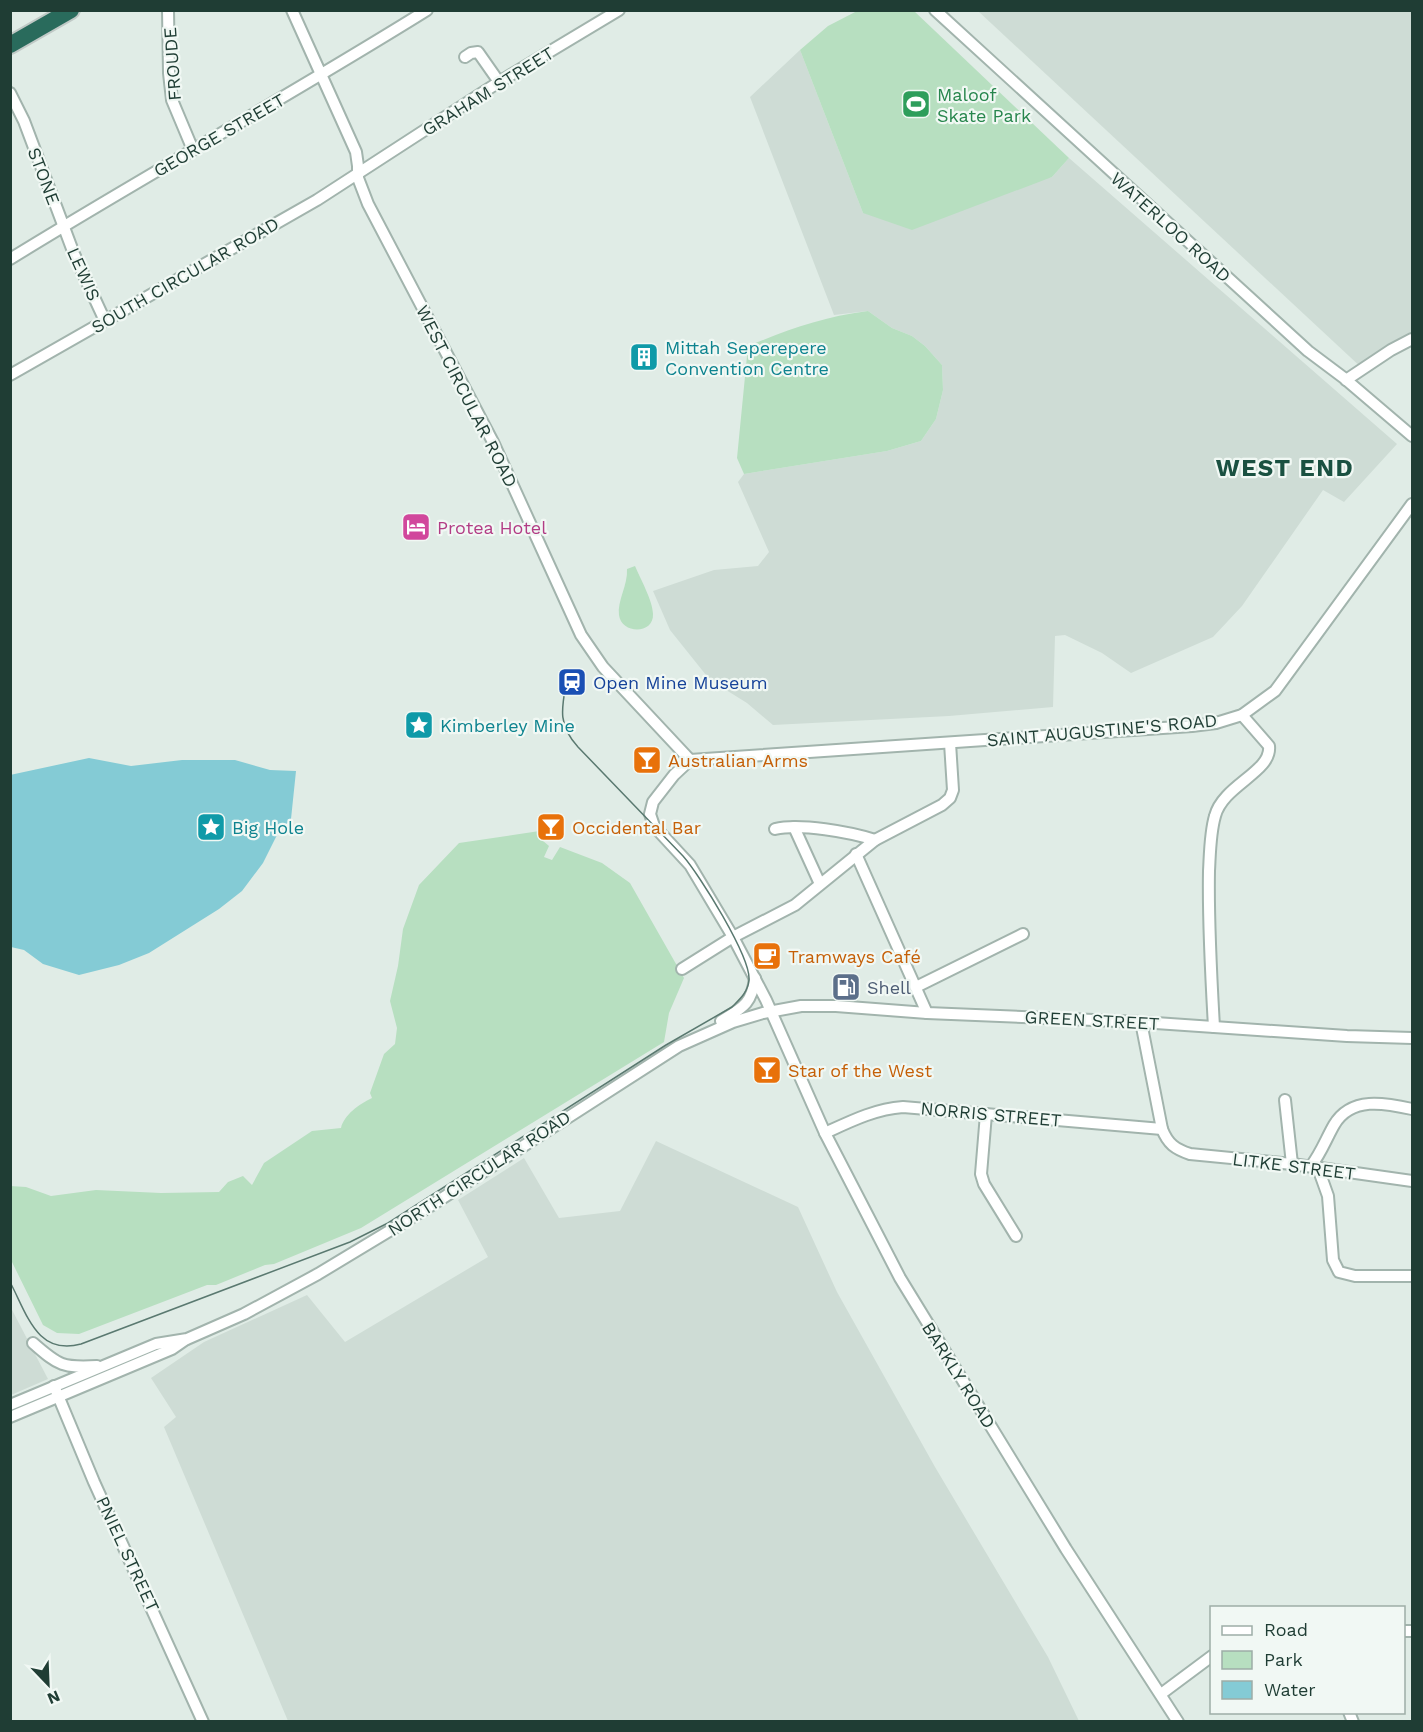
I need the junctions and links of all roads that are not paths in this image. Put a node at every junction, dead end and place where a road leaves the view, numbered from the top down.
1 (46, 10) edge
2 (71, 10) edge
3 (168, 10) edge
4 (292, 10) edge
5 (427, 10) edge
6 (619, 10) edge
7 (935, 10) edge
8 (10, 32) edge
9 (10, 45) edge
10 (465, 57) dead end
11 (322, 75) junction
12 (500, 82) junction
13 (10, 93) edge
14 (193, 150) junction
15 (358, 172) junction
16 (63, 226) junction
17 (10, 259) edge
18 (105, 321) junction
19 (1413, 339) edge
20 (10, 375) edge
21 (1347, 380) junction
22 (1413, 436) edge
23 (1413, 504) edge
24 (1242, 715) junction
25 (950, 743) junction
26 (690, 760) junction
27 (795, 827) junction
28 (775, 829) dead end
29 (874, 840) junction
30 (856, 854) junction
31 (820, 884) junction
32 (1023, 934) dead end
33 (733, 937) junction
34 (682, 969) dead end
35 (755, 978) junction
36 (916, 987) junction
37 (771, 1011) junction
38 (927, 1013) junction
39 (1141, 1022) junction
40 (1214, 1027) junction
41 (1413, 1038) edge
42 (688, 1042) junction
43 (1285, 1100) dead end
44 (1413, 1109) edge
45 (986, 1114) junction
46 (1162, 1129) junction
47 (825, 1133) junction
48 (1292, 1164) junction
49 (1315, 1167) junction
50 (1413, 1181) edge
51 (1016, 1236) dead end
52 (1413, 1276) edge
53 (187, 1339) junction
54 (33, 1343) dead end
55 (105, 1365) junction
56 (54, 1386) junction
57 (59, 1398) junction
58 (10, 1404) edge
59 (10, 1417) edge
60 (1210, 1657) edge
61 (1161, 1694) junction
62 (203, 1722) edge
63 (1178, 1722) edge

1 - 8 highway
2 - 9 highway
3 - 14 street, FROUDE
4 - 11 street, WEST CIRCULAR ROAD
5 - 11 street, GEORGE STREET
6 - 12 street, GRAHAM STREET
7 - 21 street, WATERLOO ROAD
10 - 12 street
11 - 14 street, GEORGE STREET
11 - 15 street, WEST CIRCULAR ROAD
12 - 15 street, GRAHAM STREET
13 - 16 street, STONE
14 - 16 street, GEORGE STREET
15 - 18 street, SOUTH CIRCULAR ROAD
15 - 26 street, WEST CIRCULAR ROAD
16 - 17 street, GEORGE STREET
16 - 18 street, LEWIS
18 - 20 street, SOUTH CIRCULAR ROAD
19 - 21 street
21 - 22 street, WATERLOO ROAD
23 - 24 street, SAINT AUGUSTINE'S ROAD
24 - 25 street, SAINT AUGUSTINE'S ROAD
24 - 40 street
25 - 26 street, SAINT AUGUSTINE'S ROAD
25 - 29 street
26 - 33 street, BARKLY ROAD
27 - 28 street
27 - 29 street
27 - 31 street
29 - 30 street
30 - 31 street
30 - 36 street
31 - 33 street
32 - 36 street
33 - 34 street
33 - 35 street, BARKLY ROAD
35 - 37 street, BARKLY ROAD
35 - 42 street
36 - 38 street
37 - 38 street, GREEN STREET
37 - 42 street, NORTH CIRCULAR ROAD
37 - 47 street, BARKLY ROAD
38 - 39 street, GREEN STREET
39 - 40 street, GREEN STREET
39 - 46 street
40 - 41 street, GREEN STREET
42 - 53 street, NORTH CIRCULAR ROAD
43 - 48 street
44 - 49 street
45 - 46 street, NORRIS STREET
45 - 47 street, NORRIS STREET
45 - 51 street
46 - 48 street, LITKE STREET
47 - 61 street, BARKLY ROAD
48 - 49 street, LITKE STREET
49 - 50 street, LITKE STREET
49 - 52 street
53 - 55 street, NORTH CIRCULAR ROAD
53 - 57 street, NORTH CIRCULAR ROAD
54 - 55 street
55 - 56 street, NORTH CIRCULAR ROAD
56 - 57 street, PNIEL STREET
56 - 58 street, NORTH CIRCULAR ROAD
57 - 59 street, NORTH CIRCULAR ROAD
57 - 62 street, PNIEL STREET
60 - 61 street
61 - 63 street, BARKLY ROAD

